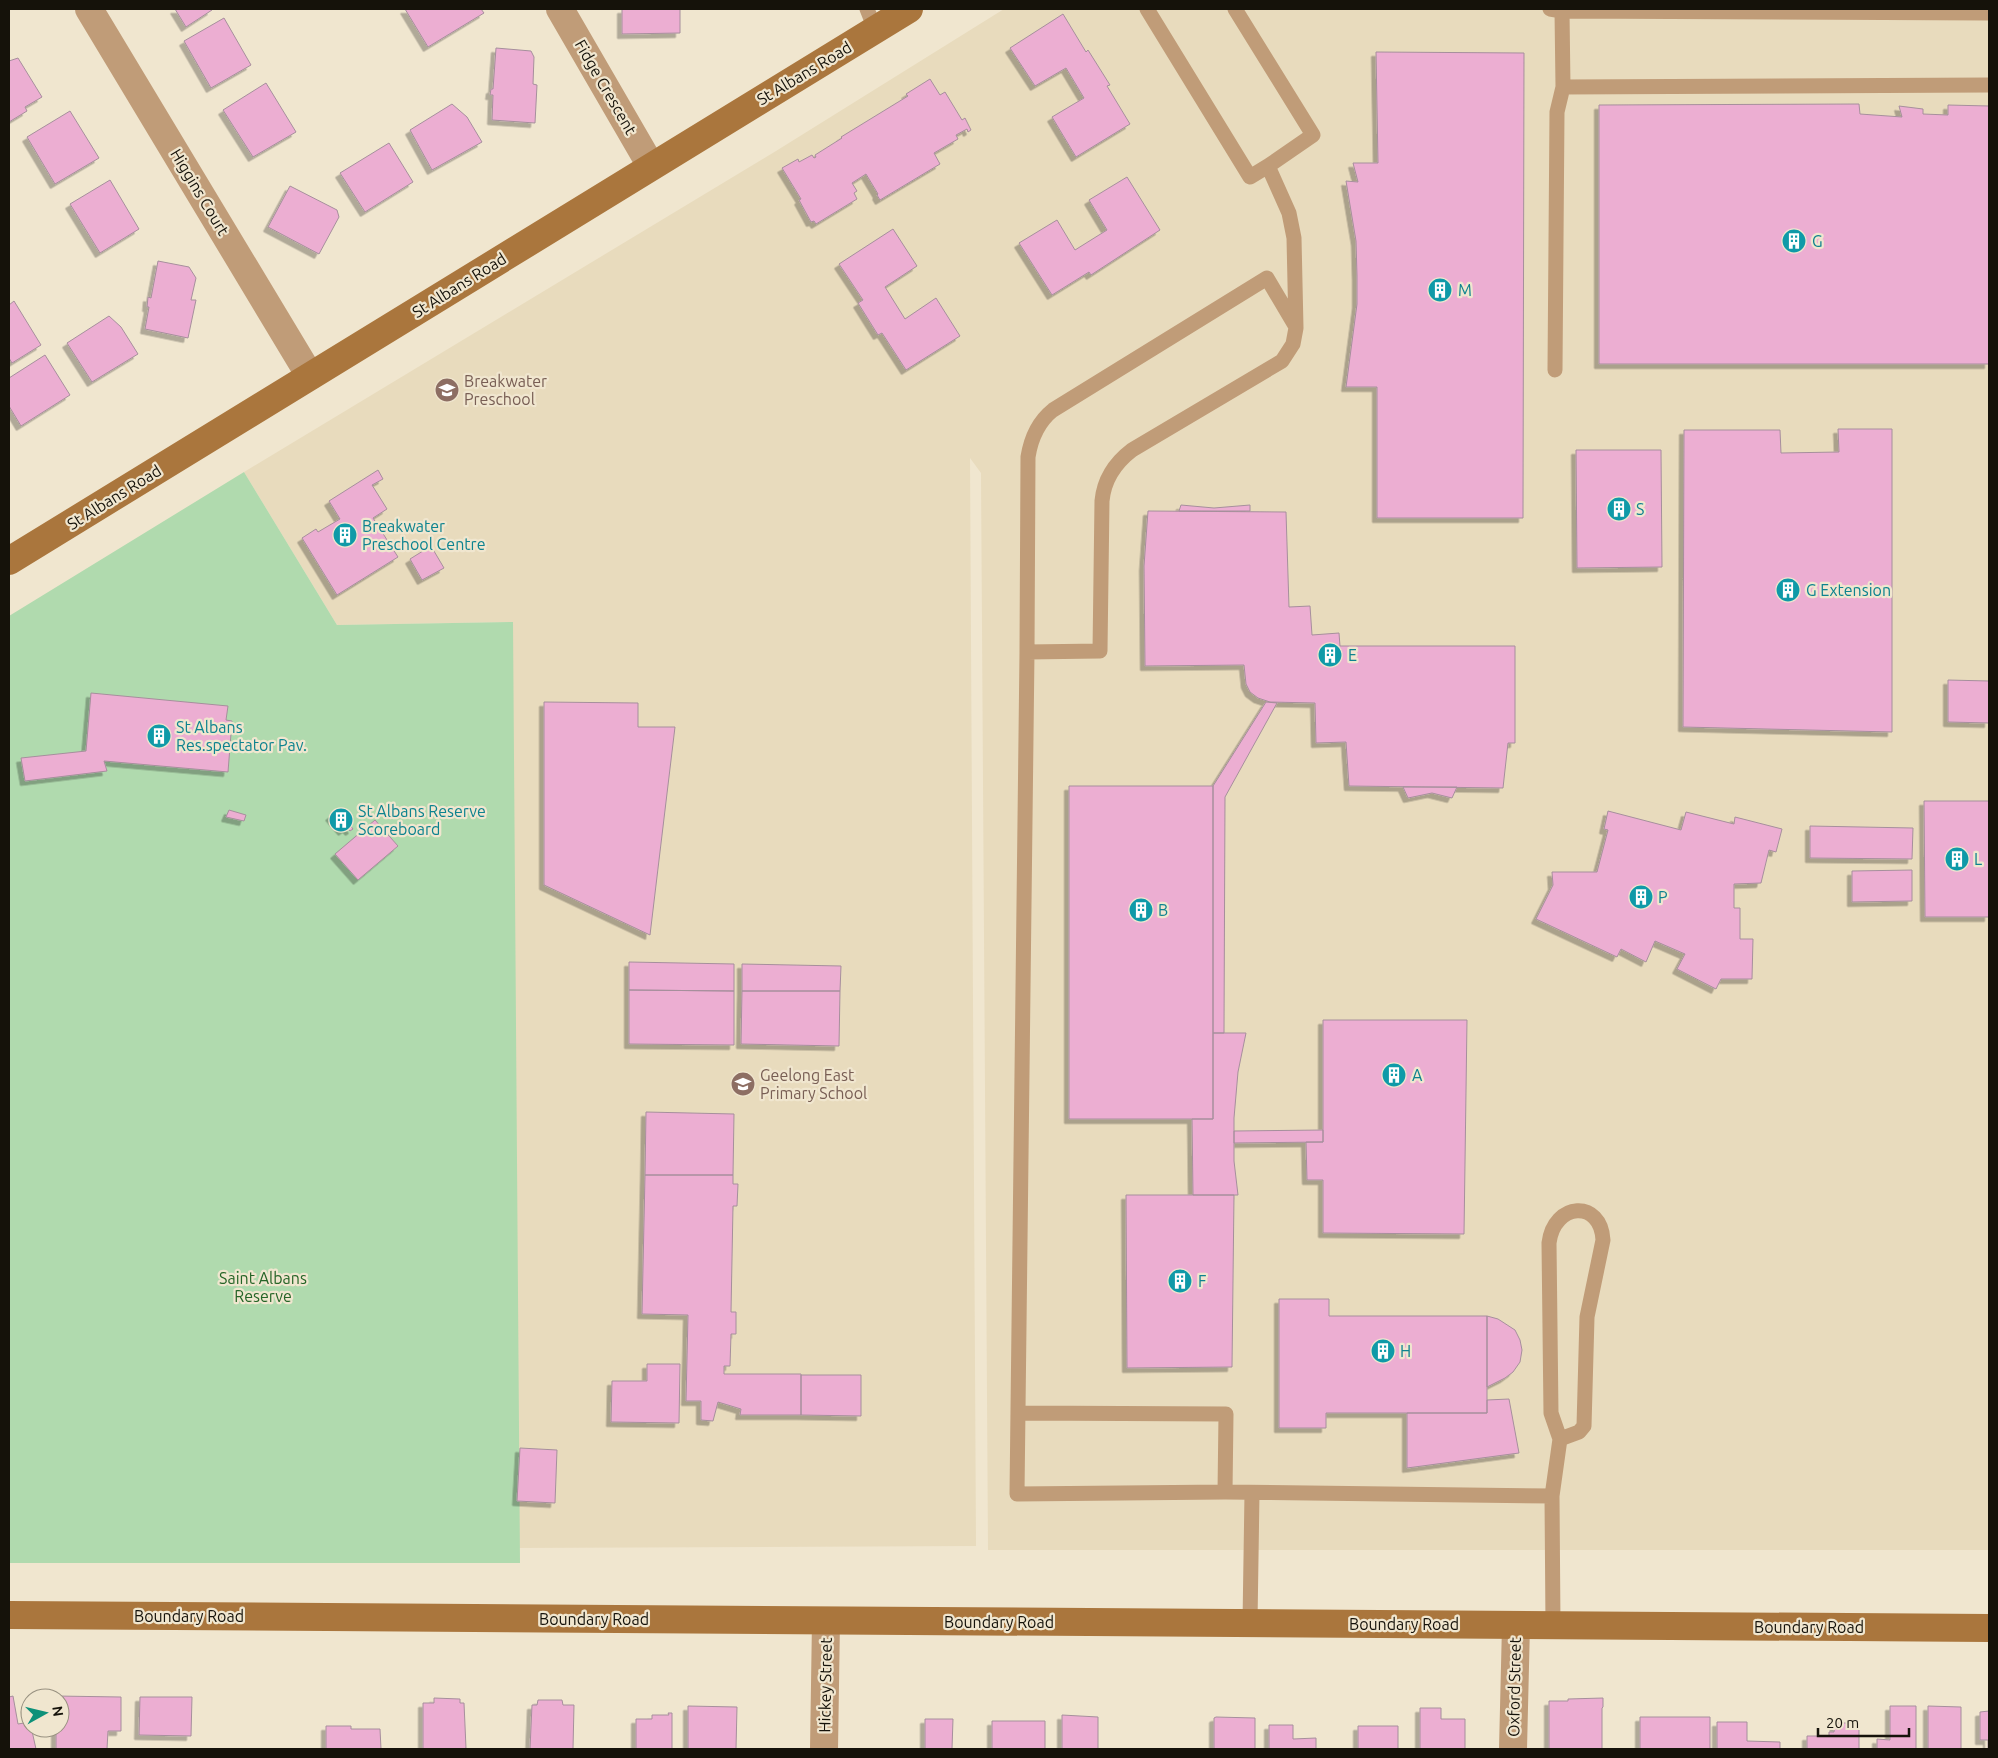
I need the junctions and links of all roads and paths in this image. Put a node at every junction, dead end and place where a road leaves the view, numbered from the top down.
1 (89, 9) edge
2 (560, 9) edge
3 (909, 9) edge
4 (1147, 9) edge
5 (1235, 9) edge
6 (1556, 10) edge
7 (1989, 13) edge
8 (871, 19) edge
9 (1989, 85) edge
10 (1562, 87) junction
11 (651, 166) junction
12 (1268, 166) junction
13 (1296, 328) junction
14 (1555, 370) dead end
15 (310, 376) junction
16 (9, 561) edge
17 (1027, 652) junction
18 (1018, 1413) junction
19 (1560, 1439) junction
20 (1225, 1492) junction
21 (1252, 1492) junction
22 (1552, 1496) junction
23 (9, 1615) edge
24 (826, 1621) junction
25 (1250, 1623) junction
26 (1516, 1625) junction
27 (1553, 1626) junction
28 (1989, 1628) edge
29 (824, 1749) edge
30 (1513, 1749) edge

1 - 15 street, Higgins Court
2 - 11 street, Fidge Crescent
3 - 8 main road, St Albans Road
4 - 12 lane
5 - 12 lane
6 - 7 lane
6 - 10 lane
8 - 11 main road, St Albans Road
9 - 10 lane
10 - 14 lane
11 - 15 main road, St Albans Road
12 - 13 lane
13 - 17 lane
13 - 17 lane
15 - 16 main road, St Albans Road
17 - 18 lane
18 - 20 lane
18 - 20 lane
19 - 19 lane
19 - 22 lane
20 - 21 lane
21 - 22 lane
21 - 25 lane
22 - 27 lane
23 - 24 main road, Boundary Road
24 - 25 main road, Boundary Road
24 - 29 street, Hickey Street
25 - 26 main road, Boundary Road
26 - 27 main road, Boundary Road
26 - 30 street, Oxford Street
27 - 28 main road, Boundary Road

